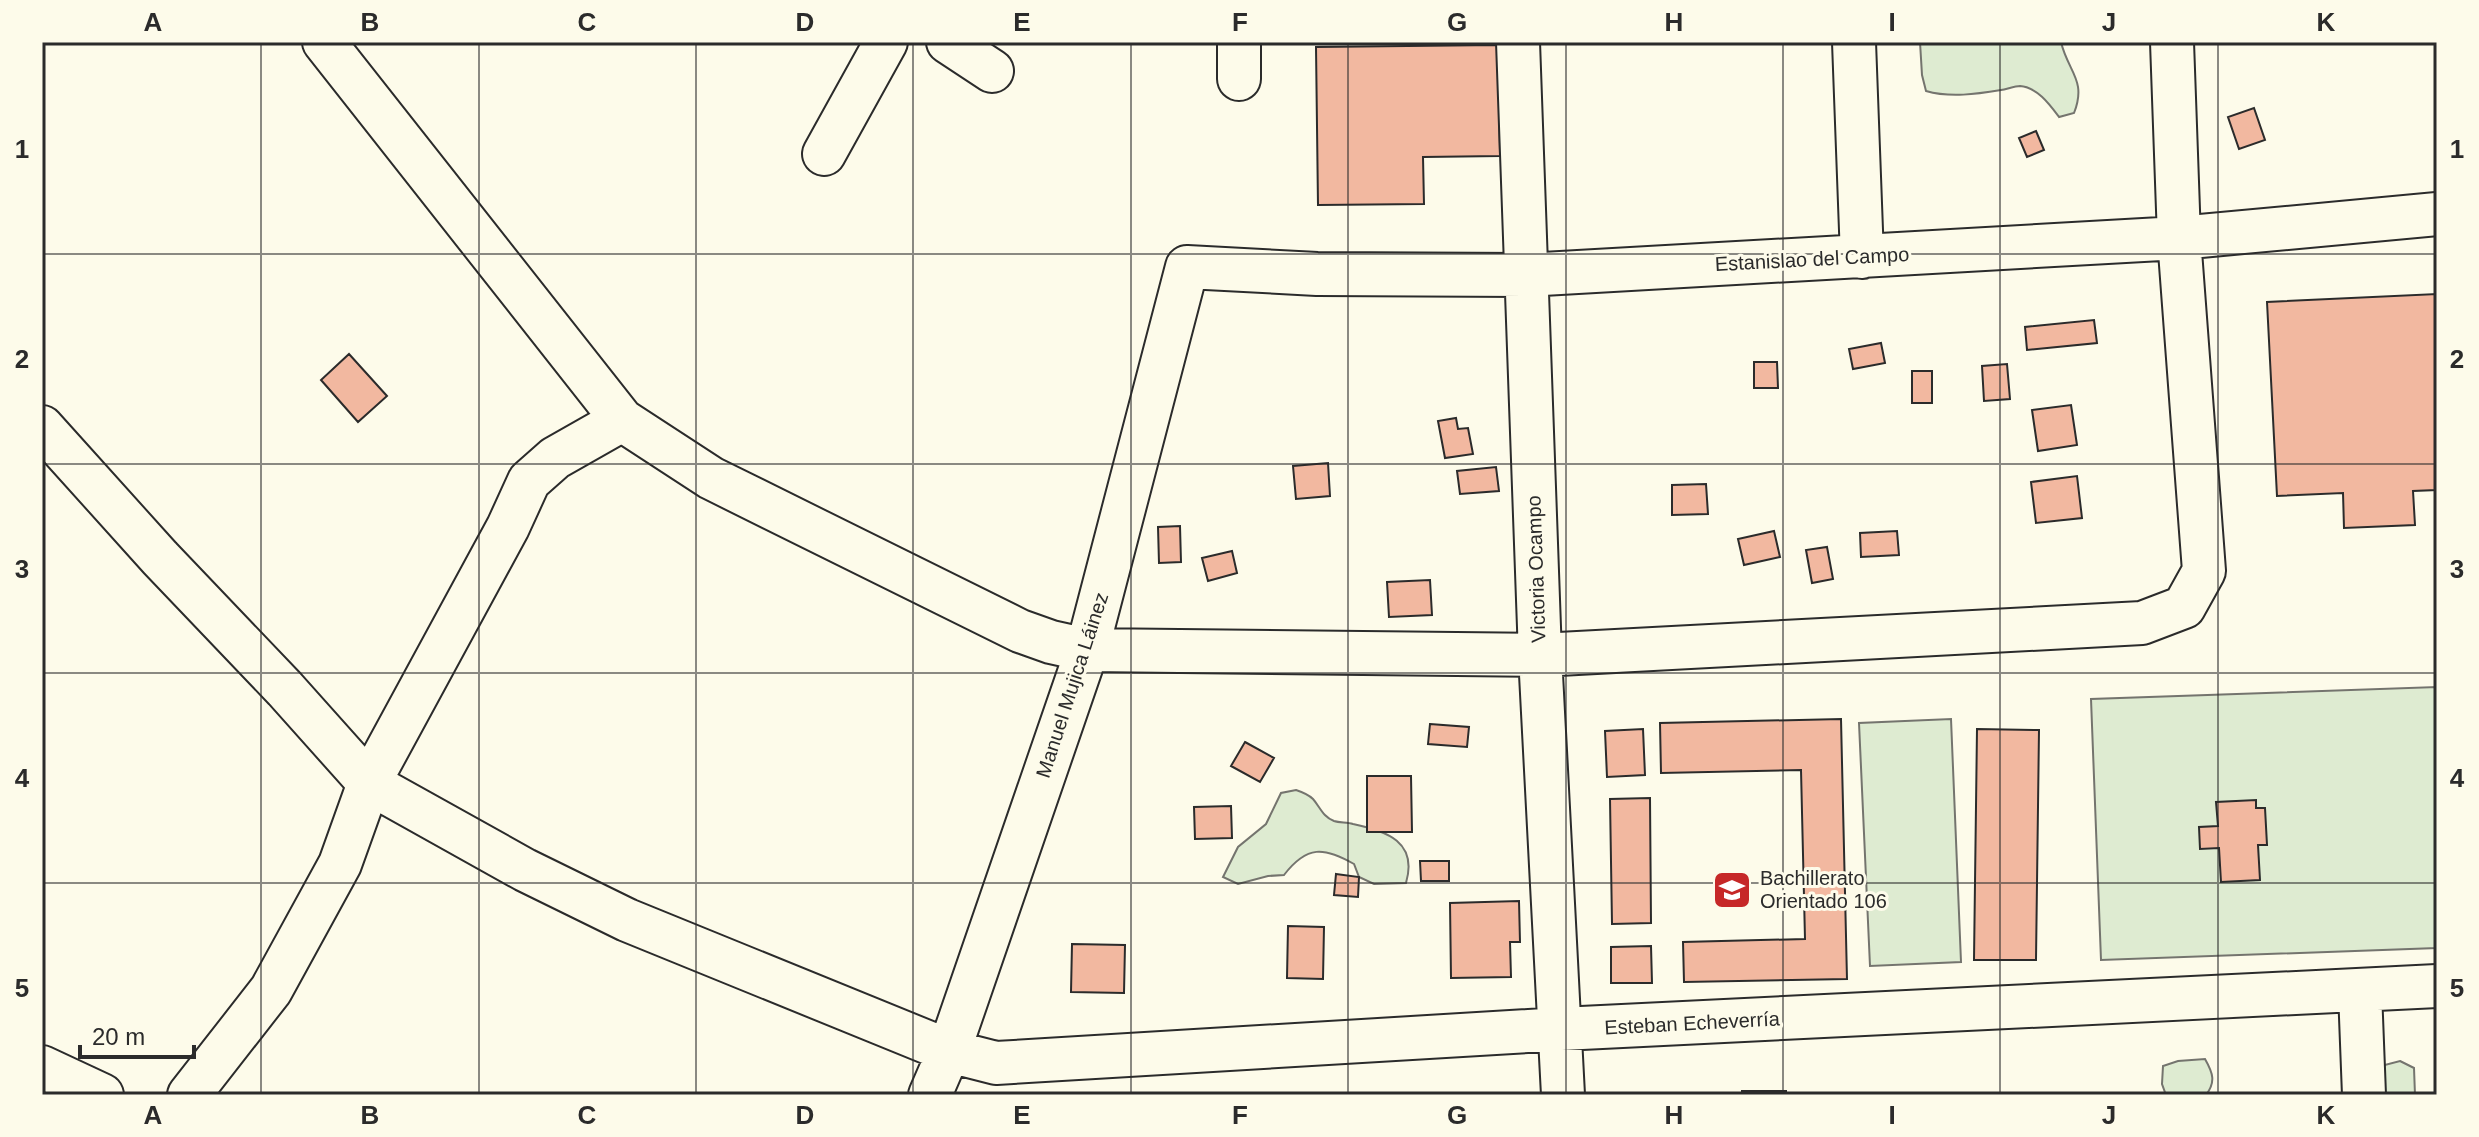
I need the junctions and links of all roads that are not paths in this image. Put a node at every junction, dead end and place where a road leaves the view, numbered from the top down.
1 (324, 42) edge
2 (886, 42) edge
3 (948, 42) edge
4 (1518, 42) edge
5 (1854, 42) edge
6 (2172, 42) edge
7 (992, 71) dead end
8 (824, 154) dead end
9 (2437, 214) edge
10 (2179, 238) junction
11 (1862, 257) junction
12 (1187, 267) joint
13 (1525, 275) junction
14 (622, 420) junction
15 (42, 427) edge
16 (1087, 650) junction
17 (1540, 655) junction
18 (369, 783) junction
19 (2437, 986) edge
20 (2360, 991) junction
21 (1561, 1029) junction
22 (949, 1051) junction
23 (42, 1067) edge
24 (102, 1095) edge
25 (189, 1095) edge
26 (930, 1095) edge
27 (1563, 1095) edge
28 (2364, 1095) edge

1 - 14 street
2 - 8 street
3 - 7 street
4 - 13 street, Victoria Ocampo
5 - 11 street
6 - 10 street
9 - 10 street, Estanislao del Campo
10 - 11 street, Estanislao del Campo
10 - 17 street
11 - 13 street, Estanislao del Campo
12 - 13 street, Estanislao del Campo
12 - 16 street, Manuel Mujica Láinez
13 - 17 street, Victoria Ocampo
14 - 16 street
14 - 18 street
15 - 18 street, Esteban Echeverría
16 - 17 street
16 - 22 street, Manuel Mujica Láinez
17 - 21 street, Victoria Ocampo
18 - 22 street, Esteban Echeverría
18 - 25 street
19 - 20 street, Esteban Echeverría
20 - 21 street, Esteban Echeverría
20 - 28 street
21 - 22 street, Esteban Echeverría
21 - 27 street, Victoria Ocampo
22 - 26 street, Manuel Mujica Láinez
23 - 24 street

